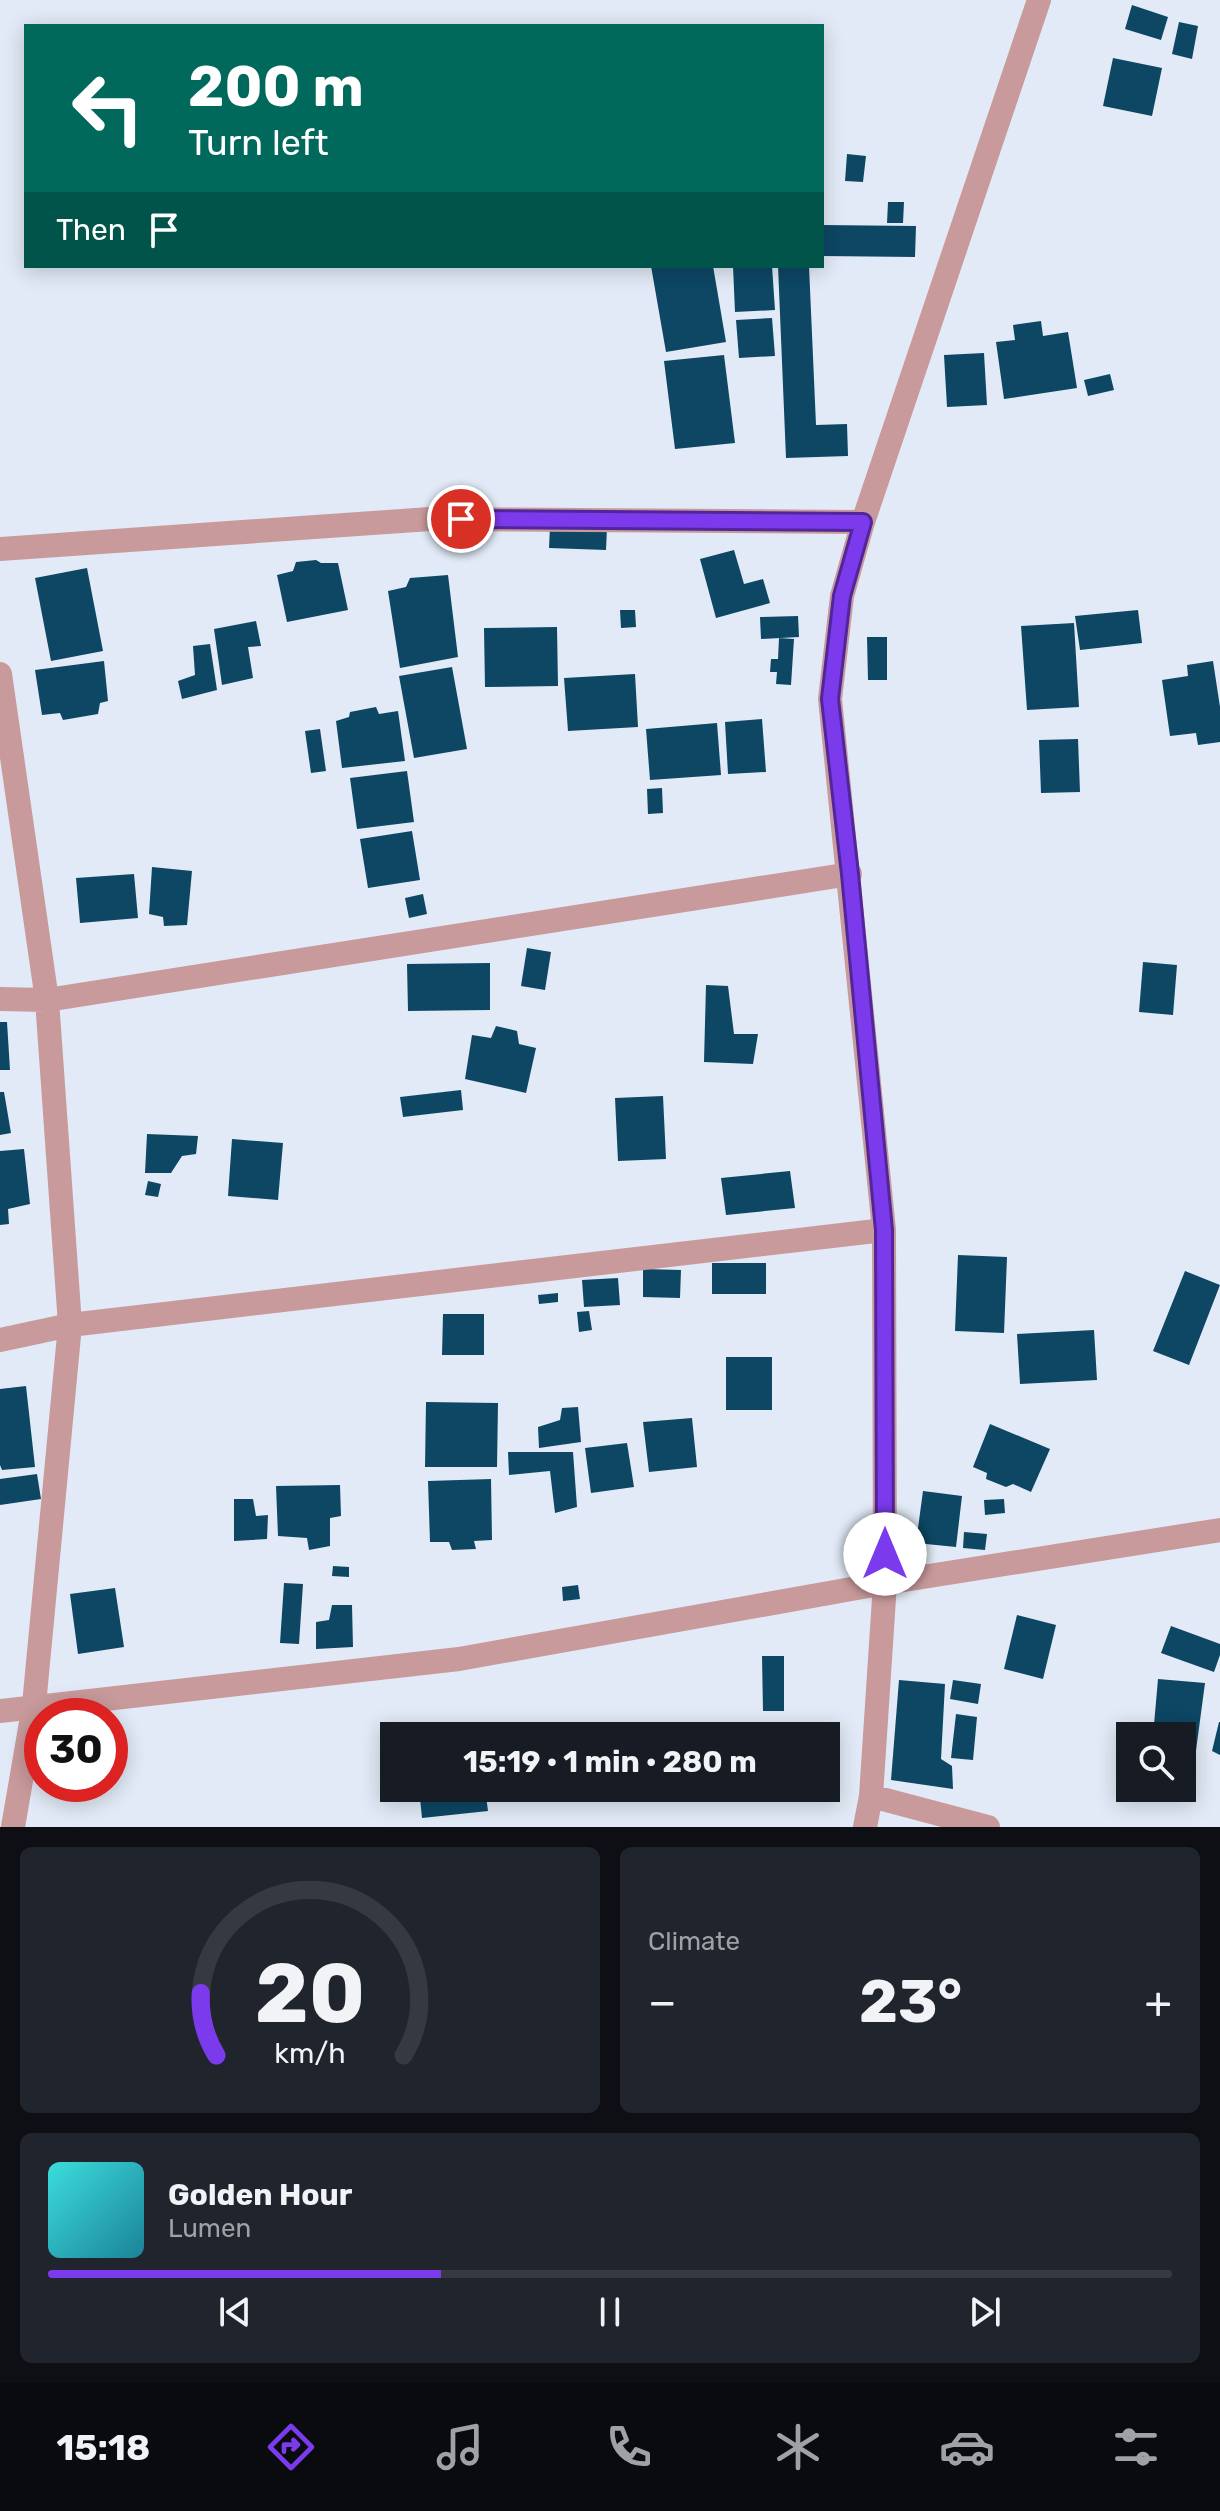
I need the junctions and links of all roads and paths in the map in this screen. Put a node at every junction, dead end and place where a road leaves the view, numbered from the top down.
1 (1039, 0) edge
2 (863, 522) junction
3 (0, 549) edge
4 (0, 674) edge
5 (850, 874) junction
6 (0, 999) edge
7 (47, 1000) junction
8 (884, 1230) junction
9 (70, 1325) junction
10 (0, 1340) edge
11 (1220, 1530) edge
12 (885, 1583) junction
13 (35, 1698) edge
14 (99, 1698) edge
15 (24, 1707) edge
16 (0, 1711) edge
17 (24, 1763) edge
18 (871, 1796) junction
19 (13, 1827) edge
20 (865, 1827) edge
21 (988, 1827) edge

1 - 2 street
2 - 3 street
2 - 5 street
4 - 7 street
5 - 7 street
5 - 8 street
6 - 7 street
7 - 9 street
8 - 9 street
8 - 12 street
9 - 10 street
9 - 13 street
11 - 12 street
12 - 14 street
12 - 18 street
15 - 16 street
17 - 19 street
18 - 20 street
18 - 21 street

